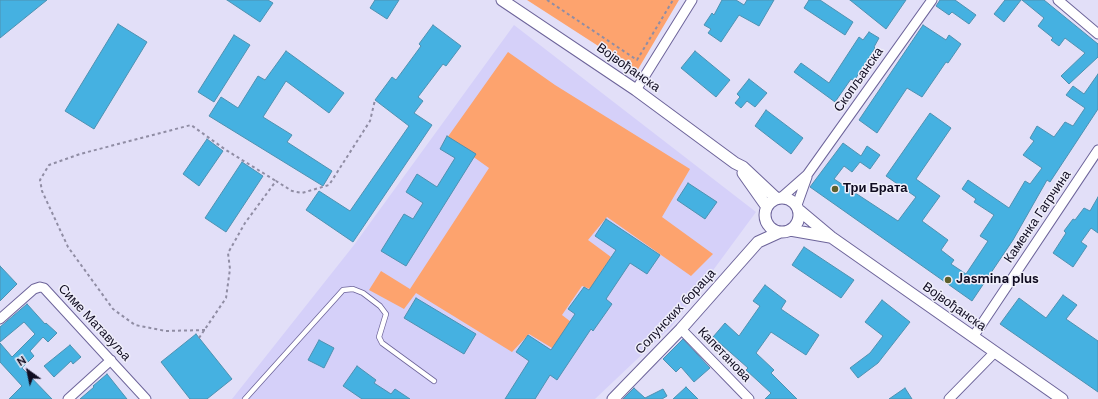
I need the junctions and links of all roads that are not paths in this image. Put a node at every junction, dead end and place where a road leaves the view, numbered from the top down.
1 (502, 0) edge
2 (692, 0) edge
3 (932, 0) edge
4 (1058, 0) edge
5 (1098, 34) edge
6 (636, 90) junction
7 (1098, 150) edge
8 (735, 163) junction
9 (808, 176) junction
10 (779, 198) junction
11 (798, 208) junction
12 (766, 212) junction
13 (785, 231) junction
14 (831, 237) junction
15 (758, 242) junction
16 (0, 319) edge
17 (681, 329) junction
18 (973, 337) junction
19 (995, 352) junction
20 (111, 360) junction
21 (434, 381) dead end
22 (68, 399) edge
23 (146, 399) edge
24 (245, 399) edge
25 (613, 399) edge
26 (749, 399) edge
27 (949, 399) edge
28 (1062, 399) edge

1 - 6 street, Војвођанска
2 - 6 street
3 - 9 street, Скопљанска
4 - 5 street
6 - 8 street, Војвођанска
7 - 18 street, Каменка Гагрчина
8 - 10 street, Војвођанска
8 - 12 street, Војвођанска
9 - 10 street, Скопљанска
9 - 11 street, Скопљанска
10 - 11 street
10 - 12 street
11 - 13 street
11 - 14 street, Војвођанска
12 - 13 street
12 - 15 street, Солунских бораца
13 - 14 street, Војвођанска
13 - 15 street, Солунских бораца
14 - 18 street, Војвођанска
15 - 17 street, Солунских бораца
16 - 20 street, Симе Матавуља
17 - 25 street, Солунских бораца
17 - 26 street, Капетанова
18 - 19 street, Војвођанска
19 - 27 street
19 - 28 street, Војвођанска
20 - 22 street
20 - 23 street, Симе Матавуља
21 - 24 lane

